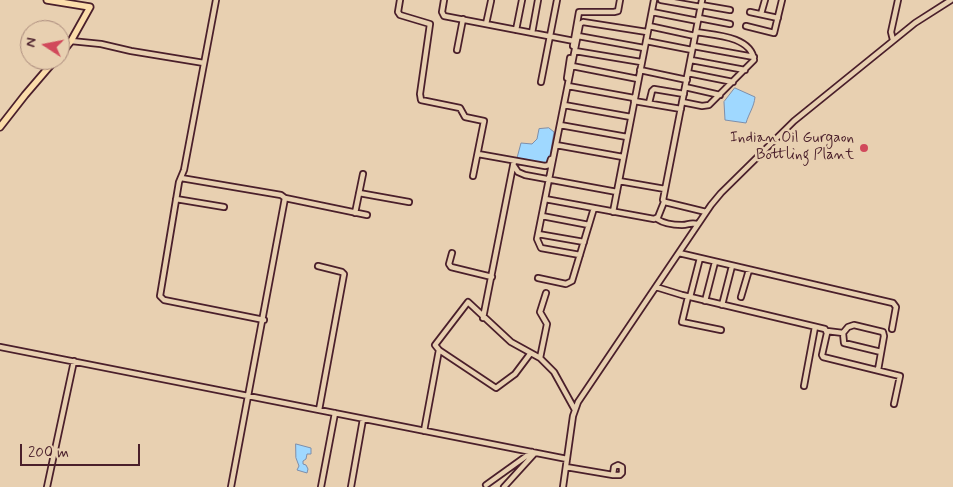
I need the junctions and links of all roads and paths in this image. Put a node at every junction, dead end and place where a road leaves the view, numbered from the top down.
1 (47, 0) edge
2 (216, 0) edge
3 (400, 0) edge
4 (444, 0) edge
5 (522, 0) edge
6 (538, 0) edge
7 (557, 0) edge
8 (620, 0) edge
9 (654, 0) edge
10 (660, 0) edge
11 (765, 0) edge
12 (782, 0) edge
13 (898, 0) edge
14 (951, 0) edge
15 (491, 1) dead end
16 (702, 4) edge
17 (730, 10) dead end
18 (652, 12) junction
19 (750, 12) dead end
20 (761, 14) junction
21 (778, 18) junction
22 (463, 19) junction
23 (698, 20) junction
24 (486, 24) junction
25 (730, 24) dead end
26 (648, 26) junction
27 (746, 26) dead end
28 (516, 30) junction
29 (648, 32) junction
30 (532, 33) junction
31 (696, 34) junction
32 (550, 36) junction
33 (578, 36) junction
34 (893, 40) junction
35 (71, 41) joint
36 (574, 41) junction
37 (646, 41) junction
38 (644, 48) junction
39 (693, 48) junction
40 (457, 50) dead end
41 (575, 51) junction
42 (754, 57) junction
43 (691, 60) junction
44 (642, 62) junction
45 (204, 63) junction
46 (572, 66) junction
47 (46, 70) edge
48 (640, 70) junction
49 (745, 70) junction
50 (688, 73) junction
51 (638, 79) junction
52 (687, 80) junction
53 (541, 82) dead end
54 (733, 82) junction
55 (568, 86) junction
56 (685, 87) junction
57 (684, 94) junction
58 (720, 95) junction
59 (634, 99) junction
60 (682, 102) junction
61 (649, 104) junction
62 (564, 105) junction
63 (681, 109) junction
64 (631, 117) junction
65 (560, 125) junction
66 (0, 127) edge
67 (627, 137) junction
68 (556, 145) junction
69 (478, 154) junction
70 (623, 157) junction
71 (514, 163) junction
72 (363, 174) dead end
73 (473, 176) dead end
74 (180, 178) junction
75 (550, 180) junction
76 (619, 181) junction
77 (665, 189) junction
78 (617, 192) junction
79 (359, 193) junction
80 (285, 198) junction
81 (176, 199) junction
82 (546, 199) junction
83 (409, 202) dead end
84 (664, 202) junction
85 (224, 207) dead end
86 (594, 208) junction
87 (613, 212) junction
88 (706, 212) junction
89 (355, 213) junction
90 (367, 215) dead end
91 (542, 216) junction
92 (656, 219) junction
93 (698, 224) junction
94 (589, 225) junction
95 (538, 234) junction
96 (584, 242) junction
97 (452, 253) dead end
98 (679, 253) junction
99 (580, 255) junction
100 (700, 258) junction
101 (715, 262) junction
102 (318, 266) dead end
103 (732, 266) junction
104 (748, 270) junction
105 (492, 276) junction
106 (538, 278) dead end
107 (656, 287) junction
108 (546, 293) dead end
109 (689, 297) junction
110 (741, 297) dead end
111 (705, 301) junction
112 (722, 305) junction
113 (483, 318) junction
114 (264, 320) junction
115 (816, 327) junction
116 (892, 329) dead end
117 (720, 330) dead end
118 (827, 331) junction
119 (843, 333) junction
120 (0, 347) edge
121 (439, 350) junction
122 (881, 352) junction
123 (530, 354) junction
124 (540, 358) junction
125 (74, 361) junction
126 (878, 370) junction
127 (804, 386) dead end
128 (248, 396) junction
129 (894, 404) dead end
130 (319, 410) junction
131 (575, 410) junction
132 (335, 413) junction
133 (363, 419) junction
134 (424, 431) junction
135 (533, 452) junction
136 (567, 459) junction
137 (566, 467) junction
138 (613, 475) dead end
139 (486, 485) dead end
140 (47, 487) edge
141 (231, 487) edge
142 (321, 487) edge
143 (351, 487) edge
144 (504, 487) edge
145 (563, 487) edge

1 - 35 main road
2 - 45 street
3 - 69 street
4 - 22 street
5 - 28 street
6 - 30 street
7 - 32 street
8 - 36 street
9 - 18 street
10 - 16 street
11 - 20 street
12 - 21 street
13 - 34 street
14 - 34 street
15 - 24 street
16 - 17 street
16 - 23 street
18 - 23 street
18 - 26 street
19 - 20 street
20 - 21 street
21 - 27 street
22 - 24 street
22 - 40 street
23 - 25 street
23 - 31 street
24 - 28 street
26 - 29 street
26 - 31 street
28 - 30 street
29 - 33 street
29 - 37 street
30 - 32 street
31 - 39 street
31 - 42 street
32 - 36 street
32 - 53 street
33 - 38 street
33 - 41 street
34 - 88 street
35 - 45 street
36 - 71 street
37 - 38 street
37 - 39 street
38 - 44 street
39 - 42 street
39 - 43 street
41 - 44 street
41 - 46 street
42 - 49 street
43 - 49 street
43 - 50 street
44 - 48 street
45 - 74 street
46 - 51 street
46 - 55 street
47 - 66 main road
48 - 51 street
48 - 52 street
49 - 54 street
50 - 52 street
50 - 54 street
51 - 59 street
52 - 56 street
54 - 58 street
55 - 59 street
55 - 62 street
56 - 57 street
56 - 58 street
57 - 60 street
57 - 61 street
58 - 60 street
59 - 61 street
59 - 64 street
60 - 63 street
61 - 63 street
62 - 64 street
62 - 65 street
63 - 77 street
64 - 67 street
65 - 67 street
65 - 68 street
67 - 70 street
68 - 70 street
68 - 75 street
69 - 71 street
69 - 73 street
70 - 76 street
71 - 75 street
71 - 105 street
72 - 79 street
74 - 80 street
74 - 81 street
75 - 78 street
75 - 82 street
76 - 77 street
76 - 78 street
77 - 84 street
78 - 87 street
79 - 83 street
79 - 89 street
80 - 89 street
80 - 114 street
81 - 85 street
81 - 114 street
82 - 86 street
82 - 91 street
84 - 88 street
84 - 92 street
86 - 87 street
86 - 94 street
87 - 92 street
88 - 93 street
89 - 90 street
91 - 94 street
91 - 95 street
92 - 93 street
93 - 98 street
94 - 96 street
95 - 96 street
95 - 99 street
96 - 99 street
97 - 105 street
98 - 100 street
98 - 107 street
99 - 106 street
100 - 101 street
100 - 109 street
101 - 103 street
101 - 111 street
102 - 130 street
103 - 104 street
103 - 112 street
104 - 110 street
104 - 116 street
105 - 113 street
107 - 109 street
107 - 131 street
108 - 124 street
109 - 111 street
109 - 117 street
111 - 112 street
112 - 115 street
113 - 121 street
113 - 123 street
114 - 128 street
115 - 118 street
115 - 127 street
118 - 119 street
118 - 126 street
119 - 122 street
119 - 122 street
120 - 125 street
121 - 123 street
121 - 134 street
122 - 126 street
123 - 124 street
124 - 131 street
125 - 128 street
125 - 140 street
126 - 129 street
128 - 130 street
128 - 141 street
130 - 132 street
131 - 136 street
132 - 133 street
132 - 142 street
133 - 134 street
133 - 143 street
134 - 135 street
135 - 136 street
135 - 139 street
135 - 144 street
136 - 137 street
137 - 138 street
137 - 145 street

